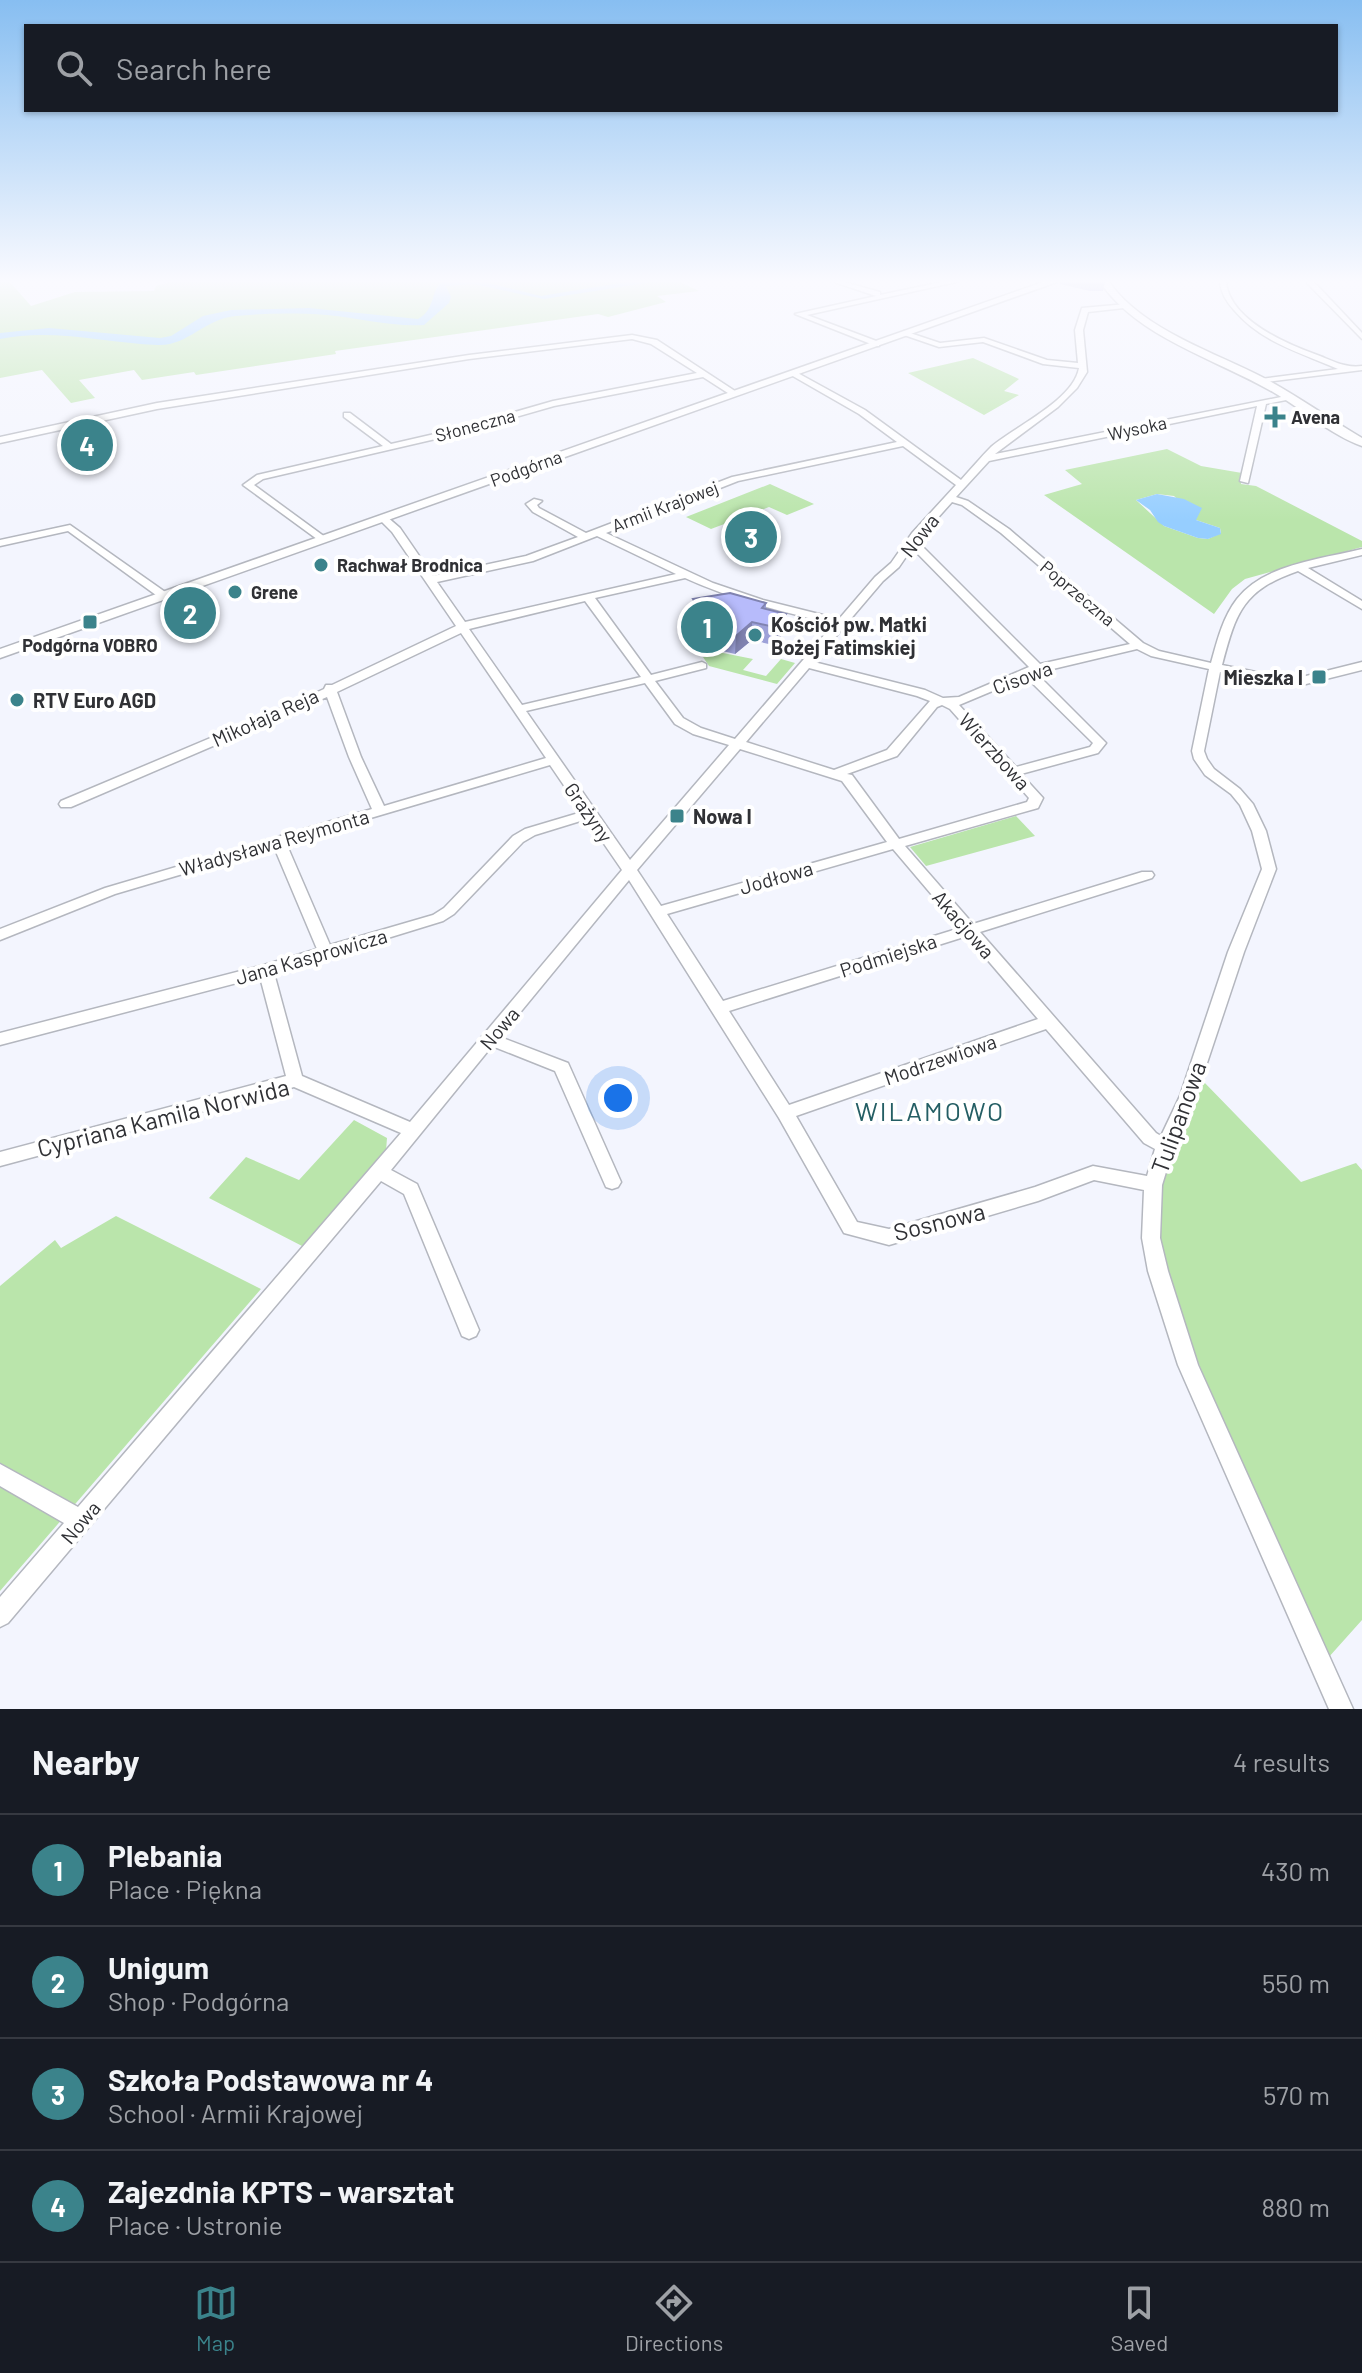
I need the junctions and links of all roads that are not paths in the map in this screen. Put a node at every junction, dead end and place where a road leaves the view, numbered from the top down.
1 (439, 362) edge
2 (682, 362) edge
3 (826, 362) edge
4 (1045, 362) edge
5 (1083, 362) edge
6 (1226, 362) edge
7 (1328, 362) edge
8 (1083, 366) junction
9 (1362, 368) edge
10 (1346, 369) junction
11 (794, 373) junction
12 (701, 375) junction
13 (1261, 381) junction
14 (734, 393) junction
15 (1288, 397) junction
16 (1262, 402) junction
17 (347, 415) dead end
18 (0, 440) edge
19 (1361, 441) edge
20 (905, 443) junction
21 (1002, 444) junction
22 (390, 447) junction
23 (1027, 451) junction
24 (986, 459) junction
25 (1245, 481) dead end
26 (962, 485) junction
27 (949, 498) junction
28 (537, 501) dead end
29 (383, 518) junction
30 (592, 534) junction
31 (321, 539) junction
32 (912, 542) junction
33 (0, 543) edge
34 (1362, 552) edge
35 (1300, 568) junction
36 (684, 575) junction
37 (429, 580) junction
38 (164, 596) junction
39 (588, 597) junction
40 (1362, 606) edge
41 (842, 623) junction
42 (463, 627) junction
43 (1139, 645) junction
44 (0, 654) edge
45 (807, 664) junction
46 (702, 666) dead end
47 (1362, 666) edge
48 (1032, 669) junction
49 (1216, 669) junction
50 (646, 679) junction
51 (330, 688) junction
52 (944, 701) junction
53 (520, 709) junction
54 (739, 743) junction
55 (553, 760) junction
56 (1013, 772) junction
57 (837, 773) junction
58 (66, 804) dead end
59 (380, 811) junction
60 (590, 814) junction
61 (278, 841) junction
62 (894, 842) junction
63 (629, 870) junction
64 (1147, 875) dead end
65 (658, 912) junction
66 (968, 930) junction
67 (0, 935) edge
68 (326, 953) junction
69 (266, 970) junction
70 (720, 1008) junction
71 (1051, 1021) junction
72 (0, 1039) edge
73 (490, 1039) junction
74 (295, 1080) junction
75 (785, 1113) junction
76 (413, 1131) junction
77 (1165, 1146) junction
78 (0, 1159) edge
79 (377, 1171) junction
80 (612, 1182) dead end
81 (1153, 1185) junction
82 (469, 1330) dead end
83 (0, 1474) edge
84 (81, 1521) junction
85 (0, 1615) edge
86 (1341, 1709) edge

1 - 18 street
2 - 12 street
3 - 11 main road, Podgórna
4 - 8 street
5 - 8 street
6 - 13 main road
7 - 10 street
8 - 21 street, Nowa
9 - 10 street
10 - 13 street
11 - 14 main road, Podgórna
11 - 20 street
12 - 14 street
12 - 22 street, Słoneczna
13 - 15 main road
14 - 29 main road, Podgórna
15 - 16 street, Wysoka
15 - 19 main road
16 - 23 street, Wysoka
16 - 25 street
17 - 22 street
20 - 26 street
20 - 30 street, Armii Krajowej
21 - 23 street
21 - 24 street, Nowa
22 - 31 street, Słoneczna
23 - 24 street, Wysoka
24 - 26 street, Nowa
26 - 27 street, Nowa
27 - 32 street, Nowa
27 - 43 street, Poprzeczna
28 - 30 street
29 - 31 main road, Podgórna
29 - 37 street, Grażyny
30 - 36 street
30 - 37 street, Armii Krajowej
31 - 38 main road, Podgórna
32 - 41 street, Nowa
32 - 48 street
33 - 38 street
34 - 35 street
35 - 40 street
35 - 49 street
36 - 39 street, Mikołaja Reja
36 - 41 street
37 - 42 street, Grażyny
38 - 44 main road, Podgórna
39 - 42 street, Mikołaja Reja
39 - 50 street, Akacjowa
41 - 45 street, Nowa
42 - 51 street, Mikołaja Reja
42 - 53 street, Grażyny
43 - 48 street, Cisowa
43 - 49 street, Poprzeczna
45 - 52 street, Wierzbowa
45 - 54 street, Nowa
46 - 50 street
47 - 49 street
48 - 52 street, Cisowa
48 - 56 street
49 - 77 street, Tulipanowa
50 - 53 street
50 - 54 street, Akacjowa
51 - 58 street, Mikołaja Reja
51 - 59 street
52 - 56 street, Wierzbowa
52 - 57 street, Cisowa
53 - 55 street, Grażyny
54 - 57 street, Akacjowa
54 - 63 street, Nowa
55 - 59 street, Władysława Reymonta
55 - 60 street, Grażyny
56 - 62 street, Wierzbowa
57 - 62 street, Akacjowa
59 - 61 street, Władysława Reymonta
60 - 63 street, Grażyny
60 - 68 street, Jana Kasprowicza
61 - 67 street, Władysława Reymonta
61 - 68 street
62 - 65 street, Jodłowa
62 - 66 street, Akacjowa
63 - 65 street, Grażyny
63 - 73 street, Nowa
64 - 66 street, Podmiejska
65 - 70 street, Grażyny
66 - 70 street, Podmiejska
66 - 71 street, Akacjowa
68 - 69 street, Jana Kasprowicza
69 - 72 street, Jana Kasprowicza
69 - 74 street
70 - 75 street, Grażyny
71 - 75 street, Modrzewiowa
71 - 77 street, Akacjowa
73 - 76 street, Nowa
73 - 80 street
74 - 76 street, Cypriana Kamila Norwida
74 - 78 street, Cypriana Kamila Norwida
75 - 81 street, Sosnowa
76 - 79 street, Nowa
77 - 81 street, Tulipanowa
79 - 82 street
79 - 84 street, Nowa
81 - 86 street, Tulipanowa
83 - 84 street
84 - 85 street, Nowa

